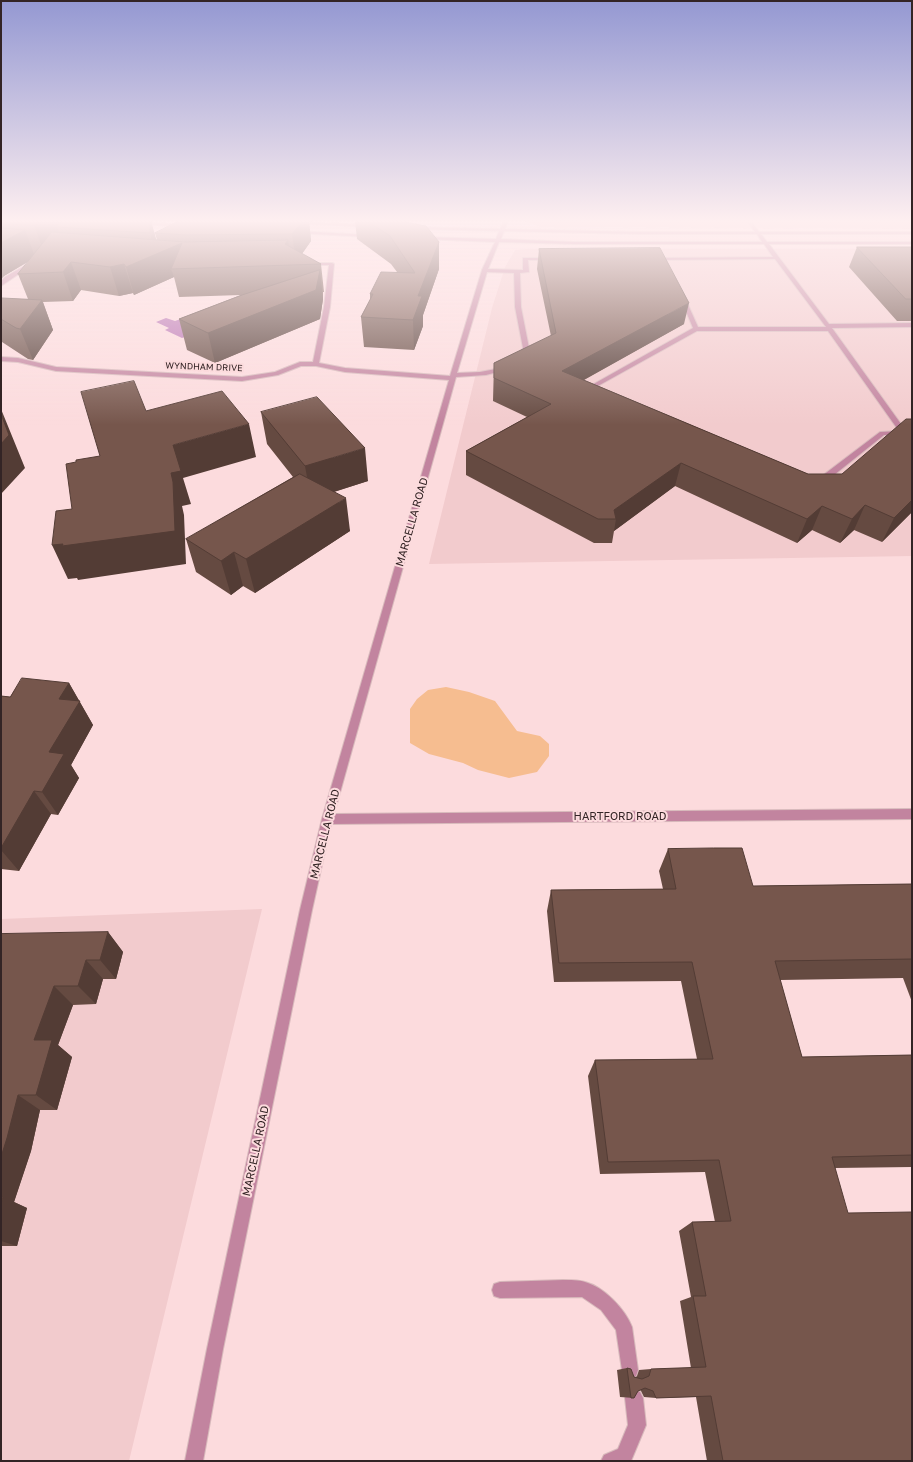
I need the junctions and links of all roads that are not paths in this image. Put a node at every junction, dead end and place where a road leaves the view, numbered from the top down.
1 (329, 289) edge
2 (479, 289) edge
3 (517, 289) edge
4 (800, 289) edge
5 (678, 291) edge
6 (912, 325) edge
7 (829, 327) junction
8 (696, 329) junction
9 (1, 359) edge
10 (316, 364) junction
11 (453, 377) junction
12 (589, 396) edge
13 (904, 433) junction
14 (912, 433) edge
15 (816, 485) edge
16 (912, 814) edge
17 (327, 819) junction
18 (500, 1290) dead end
19 (630, 1370) edge
20 (634, 1398) edge
21 (194, 1461) edge
22 (610, 1461) edge

1 - 10 street
2 - 11 street, MARCELLA ROAD
3 - 11 street, WYNDHAM DRIVE
4 - 7 street
5 - 8 street
6 - 7 street
7 - 8 street
7 - 13 street
8 - 12 street
9 - 10 street, WYNDHAM DRIVE
10 - 11 street, WYNDHAM DRIVE
11 - 17 street, MARCELLA ROAD
13 - 14 street
13 - 15 street
16 - 17 street, HARTFORD ROAD
17 - 21 street, MARCELLA ROAD
18 - 19 street
20 - 22 street

